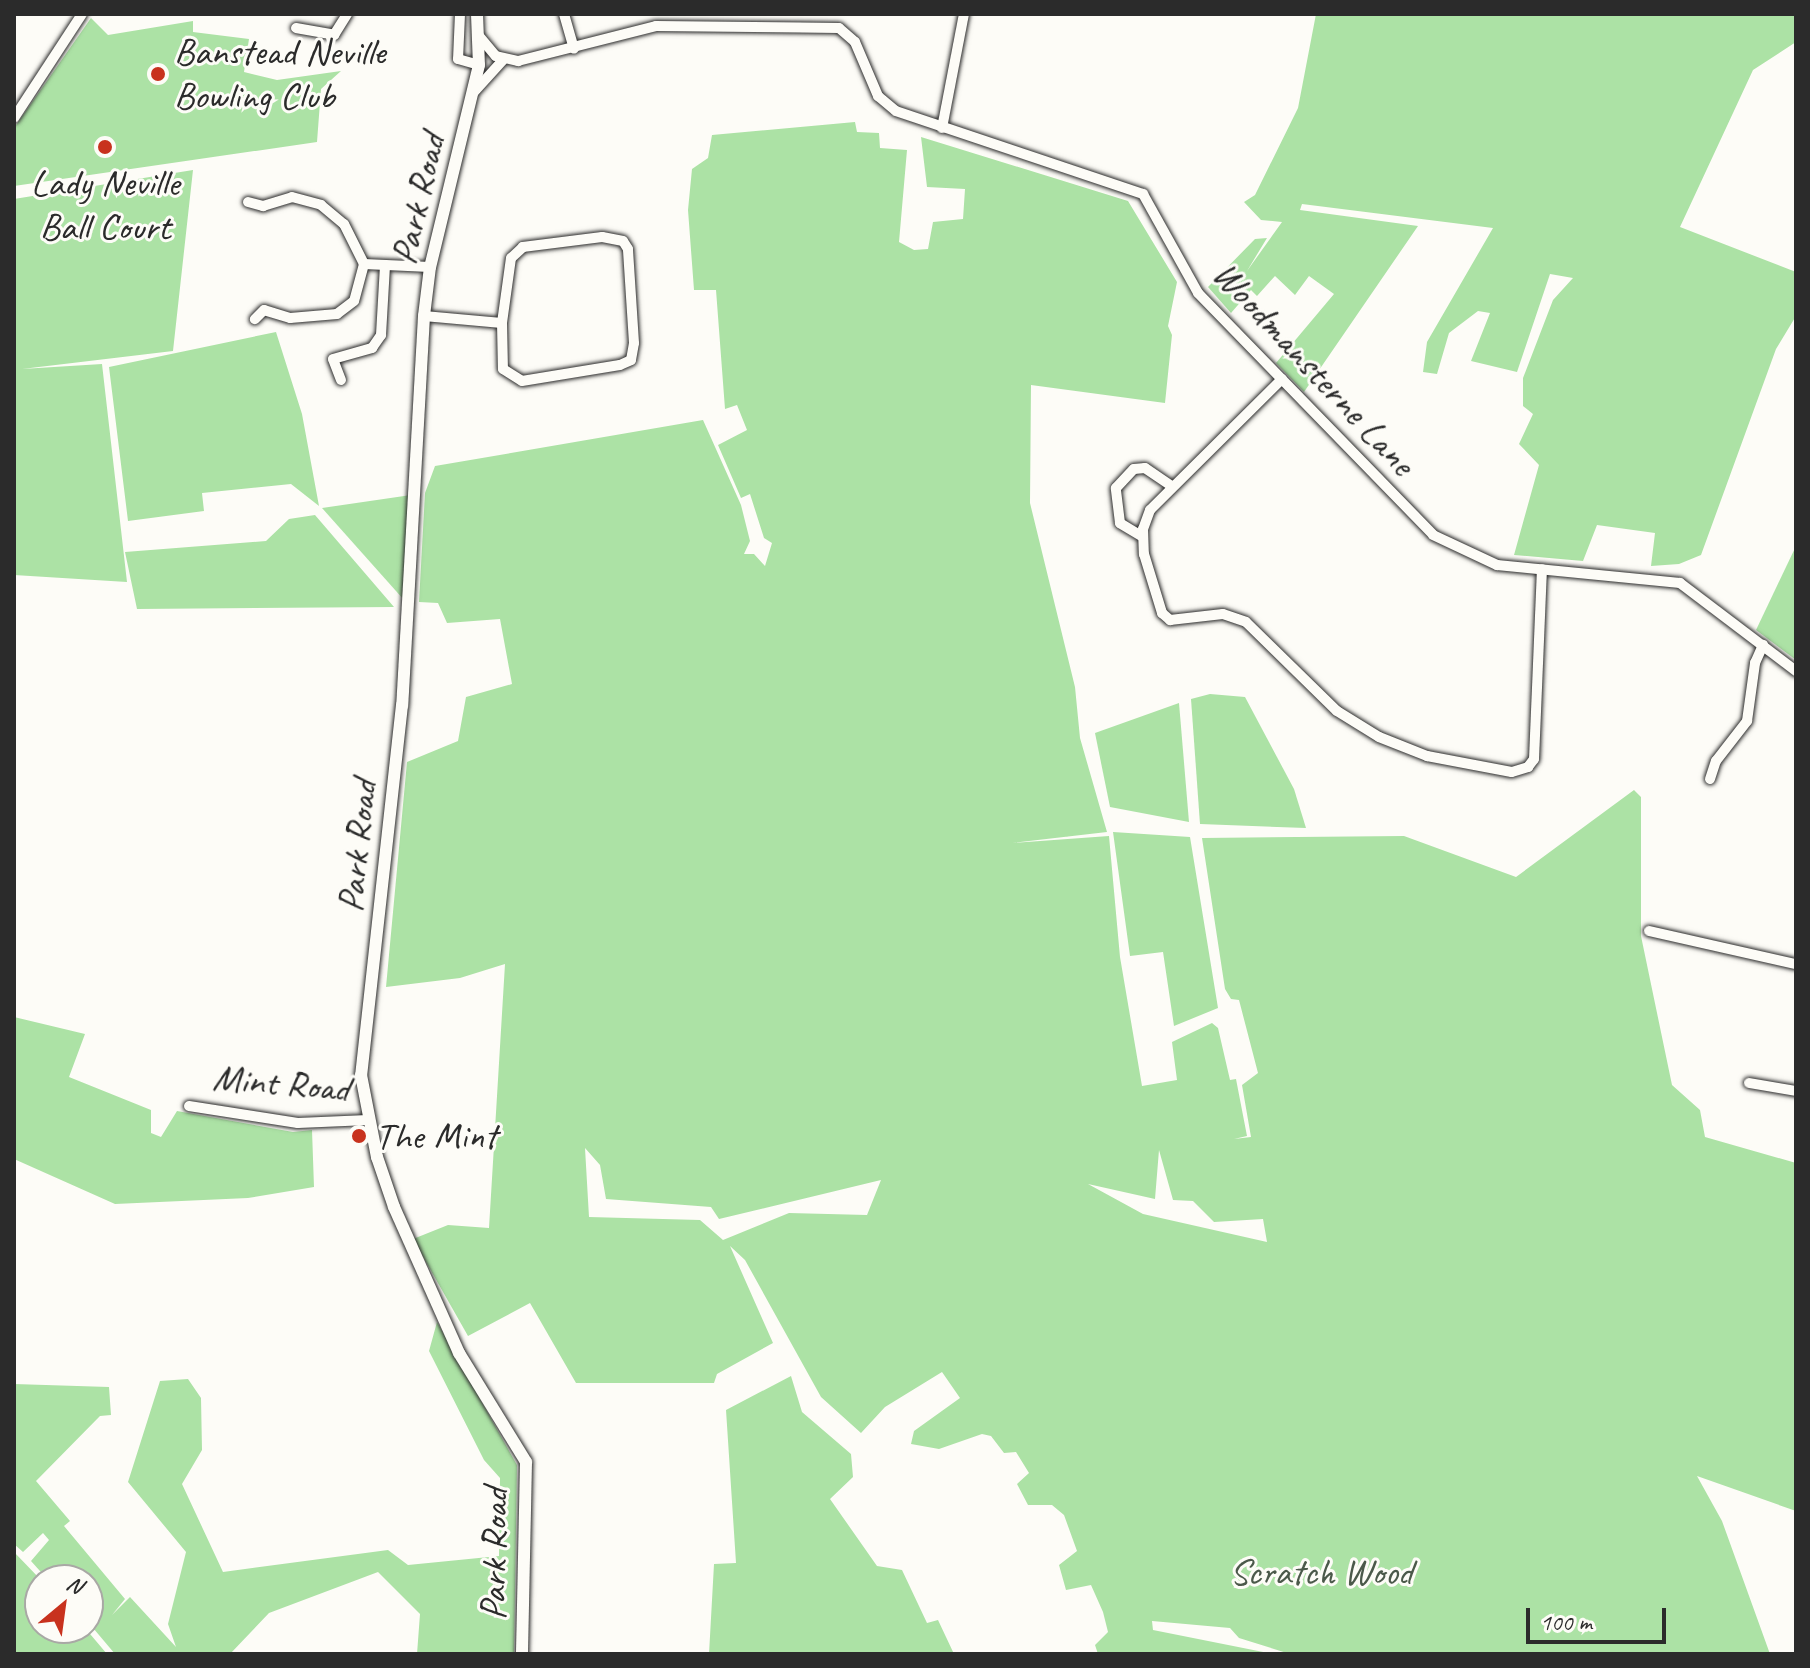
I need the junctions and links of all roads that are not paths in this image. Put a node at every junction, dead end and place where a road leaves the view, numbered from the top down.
1 (82, 14) edge
2 (347, 14) edge
3 (460, 14) edge
4 (477, 14) edge
5 (564, 14) edge
6 (964, 14) edge
7 (656, 20) edge
8 (296, 28) dead end
9 (479, 36) junction
10 (574, 49) junction
11 (503, 60) junction
12 (479, 65) junction
13 (474, 92) junction
14 (16, 111) edge
15 (942, 128) junction
16 (248, 202) dead end
17 (364, 264) junction
18 (385, 265) junction
19 (430, 267) junction
20 (424, 316) junction
21 (255, 319) dead end
22 (502, 323) junction
23 (1282, 379) junction
24 (341, 380) dead end
25 (1170, 485) junction
26 (1143, 537) junction
27 (1542, 569) junction
28 (1763, 645) junction
29 (1796, 671) edge
30 (1710, 779) dead end
31 (1649, 931) dead end
32 (1796, 964) edge
33 (1749, 1083) dead end
34 (1796, 1091) edge
35 (189, 1106) dead end
36 (368, 1120) junction
37 (522, 1654) edge

1 - 14 street
2 - 8 street
3 - 12 street
4 - 9 street, Park Road
5 - 10 street
6 - 15 street
7 - 10 street, Woodmansterne Lane
7 - 15 street, Woodmansterne Lane
9 - 11 street
9 - 12 street, Park Road
10 - 11 street, Woodmansterne Lane
11 - 13 street
12 - 13 street, Park Road
13 - 19 street, Park Road
15 - 23 street, Woodmansterne Lane
16 - 17 street
17 - 18 street
17 - 21 street
18 - 19 street
18 - 24 street
19 - 20 street, Park Road
20 - 22 street
20 - 36 street, Park Road
22 - 22 street
23 - 25 street
23 - 27 street, Woodmansterne Lane
25 - 26 street
25 - 26 street
26 - 27 street
27 - 28 street, Woodmansterne Lane
28 - 29 street, Woodmansterne Lane
28 - 30 street
31 - 32 street
33 - 34 street
35 - 36 street, Mint Road
36 - 37 street, Park Road

